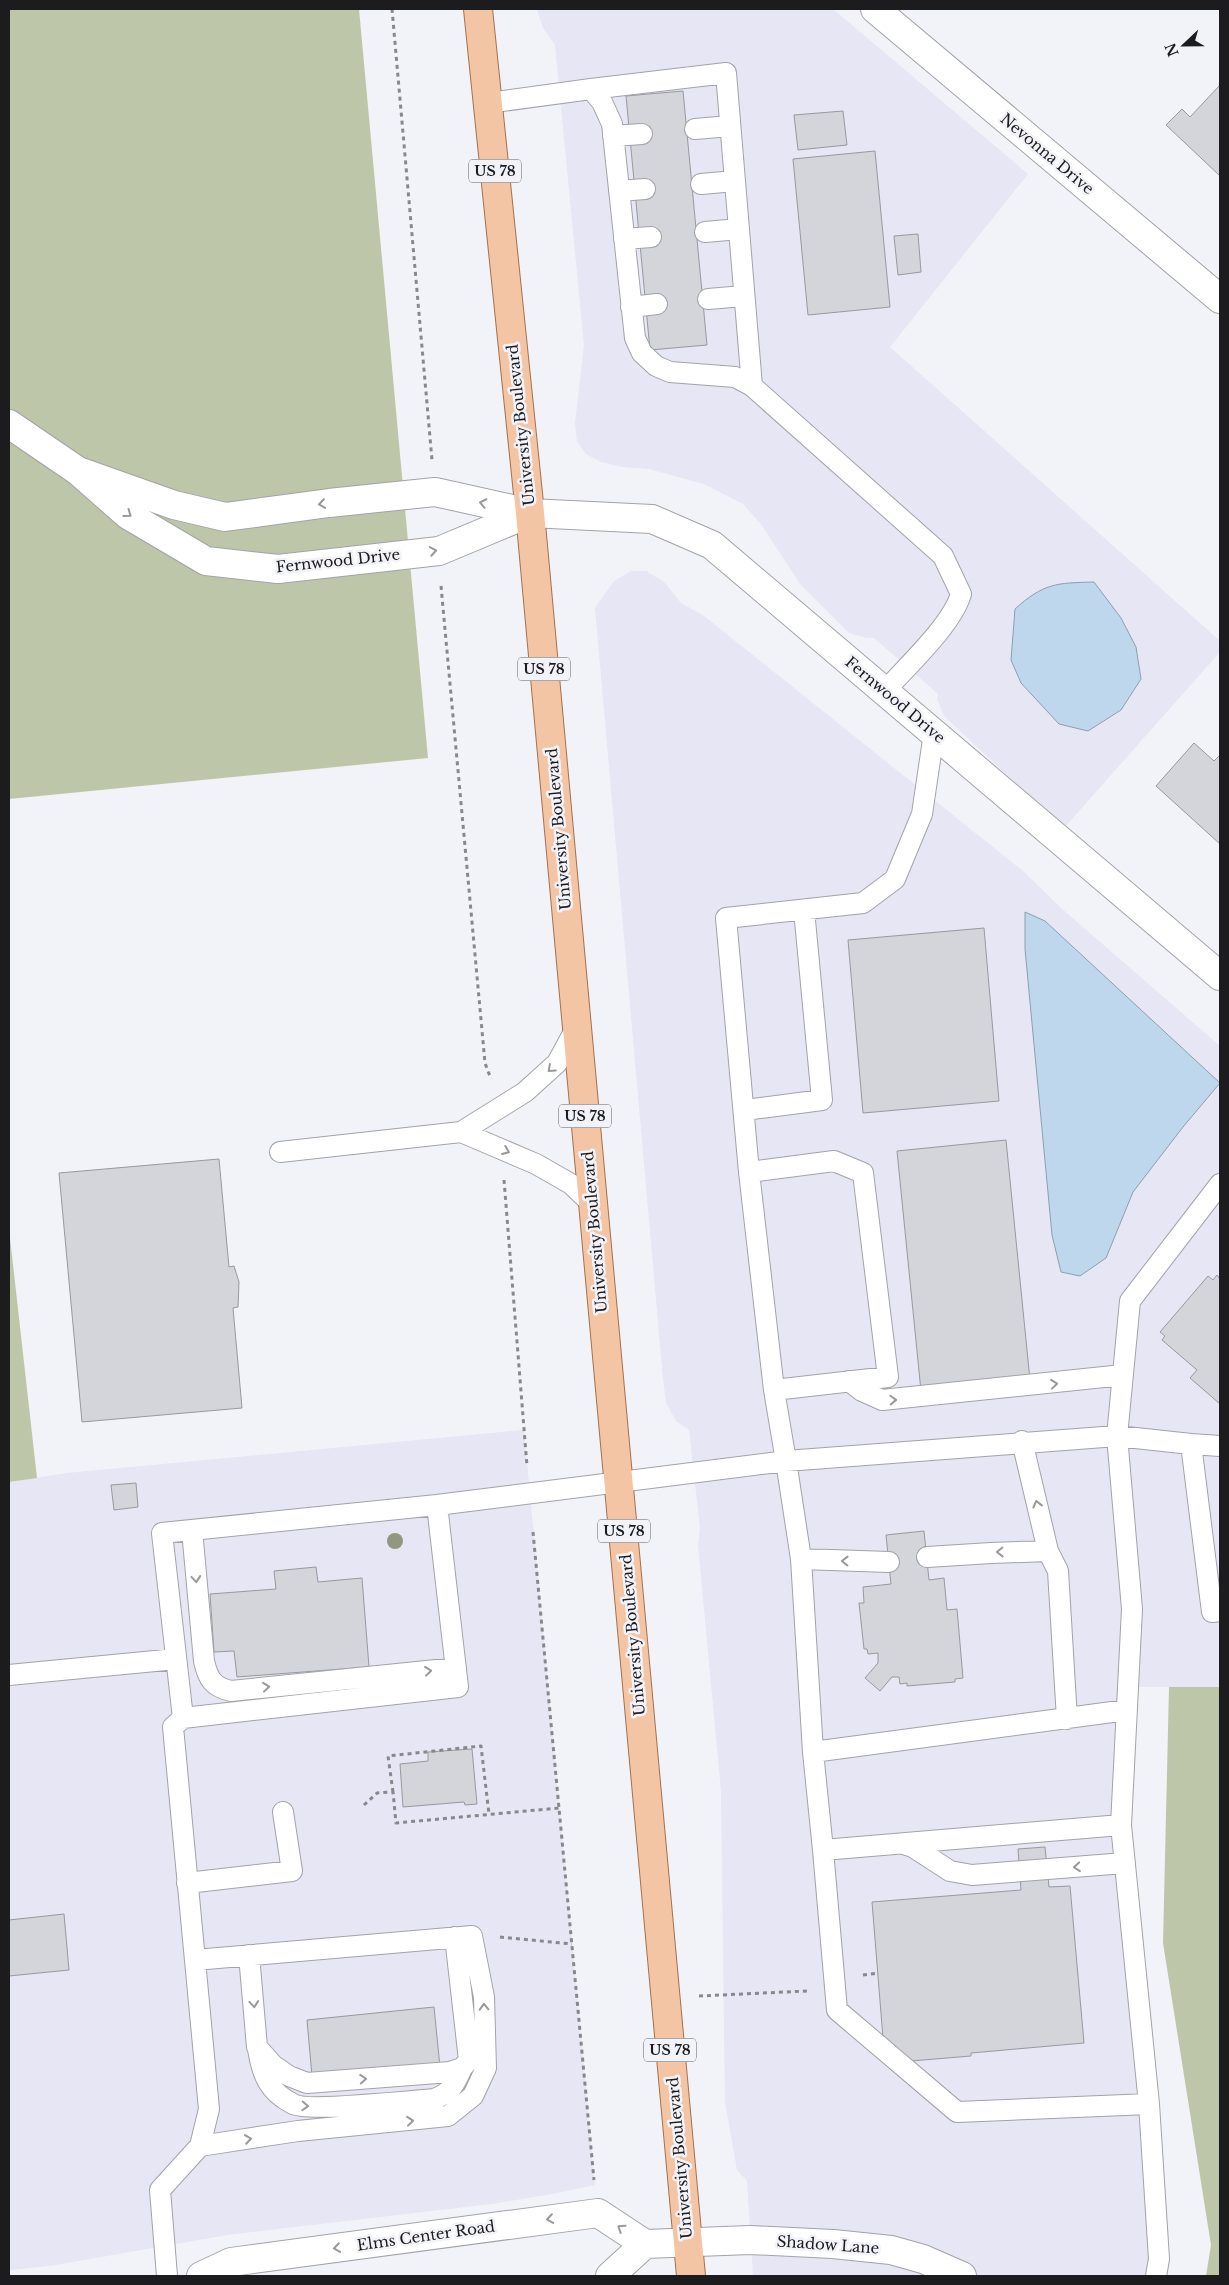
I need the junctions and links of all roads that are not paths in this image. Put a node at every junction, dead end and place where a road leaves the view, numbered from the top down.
1 (478, 9) edge
2 (875, 9) edge
3 (591, 89) junction
4 (488, 103) junction
5 (730, 126) junction
6 (695, 129) dead end
7 (642, 134) dead end
8 (613, 136) junction
9 (735, 181) junction
10 (701, 184) dead end
11 (645, 189) dead end
12 (619, 191) junction
13 (739, 229) junction
14 (705, 232) dead end
15 (651, 236) dead end
16 (624, 239) junction
17 (744, 296) junction
18 (708, 299) dead end
19 (1220, 299) edge
20 (657, 304) dead end
21 (631, 307) junction
22 (752, 386) junction
23 (9, 424) edge
24 (78, 470) junction
25 (530, 513) junction
26 (884, 691) junction
27 (934, 733) junction
28 (804, 910) junction
29 (1220, 976) edge
30 (576, 1028) junction
31 (744, 1110) junction
32 (461, 1132) junction
33 (280, 1152) dead end
34 (749, 1172) junction
35 (1220, 1184) edge
36 (593, 1205) junction
37 (1123, 1375) junction
38 (849, 1381) junction
39 (774, 1390) junction
40 (1117, 1436) junction
41 (1022, 1442) junction
42 (1191, 1444) junction
43 (1220, 1446) edge
44 (786, 1461) junction
45 (619, 1482) junction
46 (437, 1505) junction
47 (192, 1530) junction
48 (1048, 1551) junction
49 (927, 1557) dead end
50 (801, 1559) junction
51 (889, 1562) dead end
52 (1220, 1611) edge
53 (176, 1659) junction
54 (456, 1668) junction
55 (9, 1675) edge
56 (1127, 1710) junction
57 (183, 1718) junction
58 (1067, 1718) junction
59 (812, 1752) junction
60 (283, 1812) dead end
61 (1121, 1825) junction
62 (901, 1843) junction
63 (823, 1850) junction
64 (1125, 1863) junction
65 (187, 1883) junction
66 (463, 1937) junction
67 (249, 1955) junction
68 (195, 1960) junction
69 (1149, 2104) junction
70 (200, 2146) junction
71 (688, 2242) junction
72 (644, 2244) junction
73 (167, 2276) edge
74 (201, 2276) edge
75 (610, 2276) edge
76 (691, 2276) edge
77 (962, 2276) edge
78 (1156, 2276) edge

1 - 4 main road, University Boulevard / US 78
2 - 19 street, Nevonna Drive
3 - 4 lane
3 - 5 lane
3 - 8 lane
4 - 25 main road, University Boulevard / US 78
5 - 6 lane
5 - 9 lane
7 - 8 lane
8 - 12 lane
9 - 10 lane
9 - 13 lane
11 - 12 lane
12 - 16 lane
13 - 14 lane
13 - 17 lane
15 - 16 lane
16 - 21 lane
17 - 18 lane
17 - 22 lane
20 - 21 lane
21 - 22 lane
22 - 26 lane
23 - 24 street, Fernwood Drive
25 -> 24 street, Fernwood Drive
24 -> 25 street, Fernwood Drive
25 - 26 street, Fernwood Drive
25 - 30 main road, University Boulevard / US 78
26 - 27 street, Fernwood Drive
27 - 28 lane
27 - 29 street, Fernwood Drive
28 - 31 lane
28 - 31 lane
30 -> 32 lane
30 - 36 main road, University Boulevard / US 78
31 - 34 lane
32 - 33 lane
32 -> 36 lane
34 - 38 lane
34 - 39 lane
35 - 37 lane
36 - 45 main road, University Boulevard / US 78
38 -> 37 lane
37 - 40 lane
38 - 39 lane
39 - 44 lane
40 - 41 lane
40 - 42 lane
40 - 56 lane
41 - 44 lane
48 -> 41 lane
42 - 43 lane
42 - 52 lane
44 - 45 lane
44 - 50 lane
45 - 46 lane
45 - 71 main road, University Boulevard / US 78
46 - 47 lane
46 - 54 lane
47 - 53 lane
47 -> 54 lane
48 -> 49 lane
48 - 58 lane
51 -> 50 lane
50 - 59 lane
53 - 55 lane
53 - 57 lane
54 - 57 lane
56 - 58 lane
56 - 61 lane
57 - 65 lane
58 - 59 lane
59 - 63 lane
60 - 65 lane
61 - 62 lane
61 - 64 lane
62 - 63 lane
64 -> 62 lane
63 - 69 lane
64 - 69 lane
65 - 68 lane
66 - 67 lane
67 -> 66 lane
70 -> 66 lane
67 - 68 lane
68 - 70 lane
69 - 78 lane
70 - 73 lane
71 - 72 street
71 - 76 main road, University Boulevard / US 78
71 - 77 street, Shadow Lane
72 -> 74 street, Elms Center Road
72 - 75 street

